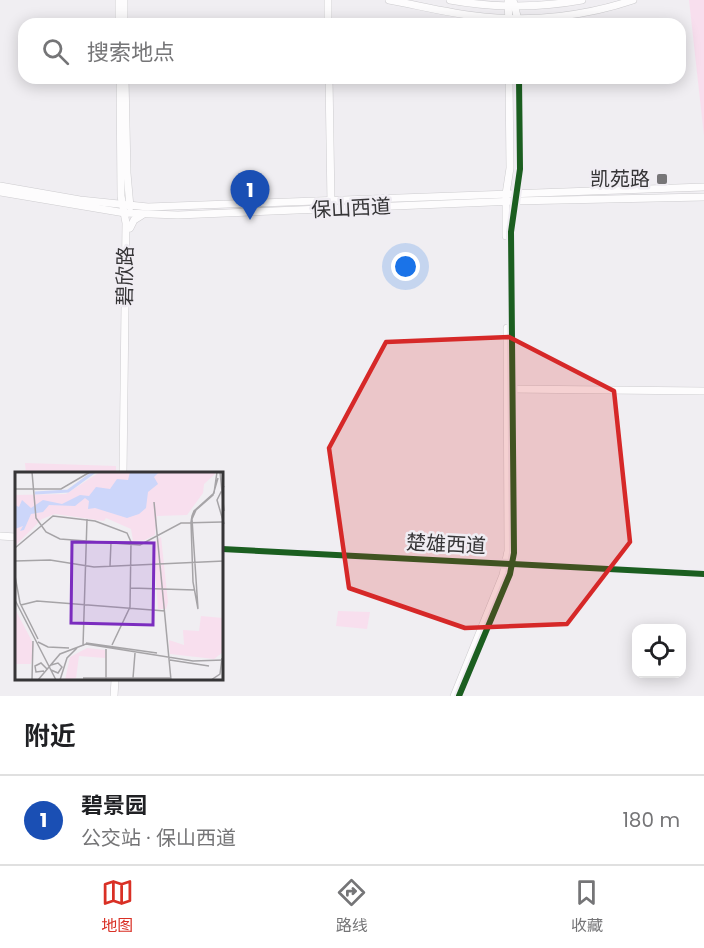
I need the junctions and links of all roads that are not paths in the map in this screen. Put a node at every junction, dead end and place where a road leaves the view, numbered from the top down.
1 (119, 0) edge
2 (124, 0) edge
3 (328, 0) edge
4 (389, 0) edge
5 (450, 0) edge
6 (582, 0) edge
7 (633, 0) edge
8 (511, 3) edge
9 (119, 18) edge
10 (124, 18) edge
11 (328, 18) edge
12 (488, 18) edge
13 (509, 18) edge
14 (518, 18) edge
15 (544, 18) edge
16 (120, 84) edge
17 (125, 84) edge
18 (329, 84) edge
19 (509, 84) edge
20 (519, 84) edge
21 (0, 186) edge
22 (704, 187) edge
23 (0, 192) edge
24 (510, 197) junction
25 (704, 197) edge
26 (331, 205) junction
27 (107, 207) junction
28 (148, 211) junction
29 (128, 215) junction
30 (510, 388) junction
31 (704, 391) edge
32 (123, 472) edge
33 (127, 472) edge
34 (0, 536) edge
35 (15, 537) edge
36 (224, 549) edge
37 (509, 564) junction
38 (704, 574) edge
39 (117, 681) edge
40 (116, 696) edge
41 (454, 696) edge
42 (459, 696) edge

1 - 9 street
2 - 10 street
3 - 11 street
4 - 12 street
5 - 8 street
6 - 8 street
7 - 15 street
8 - 13 street
8 - 14 street
16 - 29 street, 碧欣路
17 - 29 street, 碧欣路
18 - 26 street
19 - 24 street
20 - 24 street
21 - 27 street
22 - 24 street, 保山西道
23 - 27 street
24 - 25 street, 保山西道
24 - 26 street, 保山西道
24 - 30 street
26 - 28 street, 保山西道
27 - 29 street
27 - 29 street
28 - 29 street, 保山西道
28 - 29 street
29 - 32 street, 碧欣路
29 - 33 street, 碧欣路
30 - 31 street
30 - 37 street
34 - 35 street
36 - 37 street, 楚雄西道
37 - 38 street, 楚雄西道
37 - 41 street
37 - 42 street
39 - 40 street

